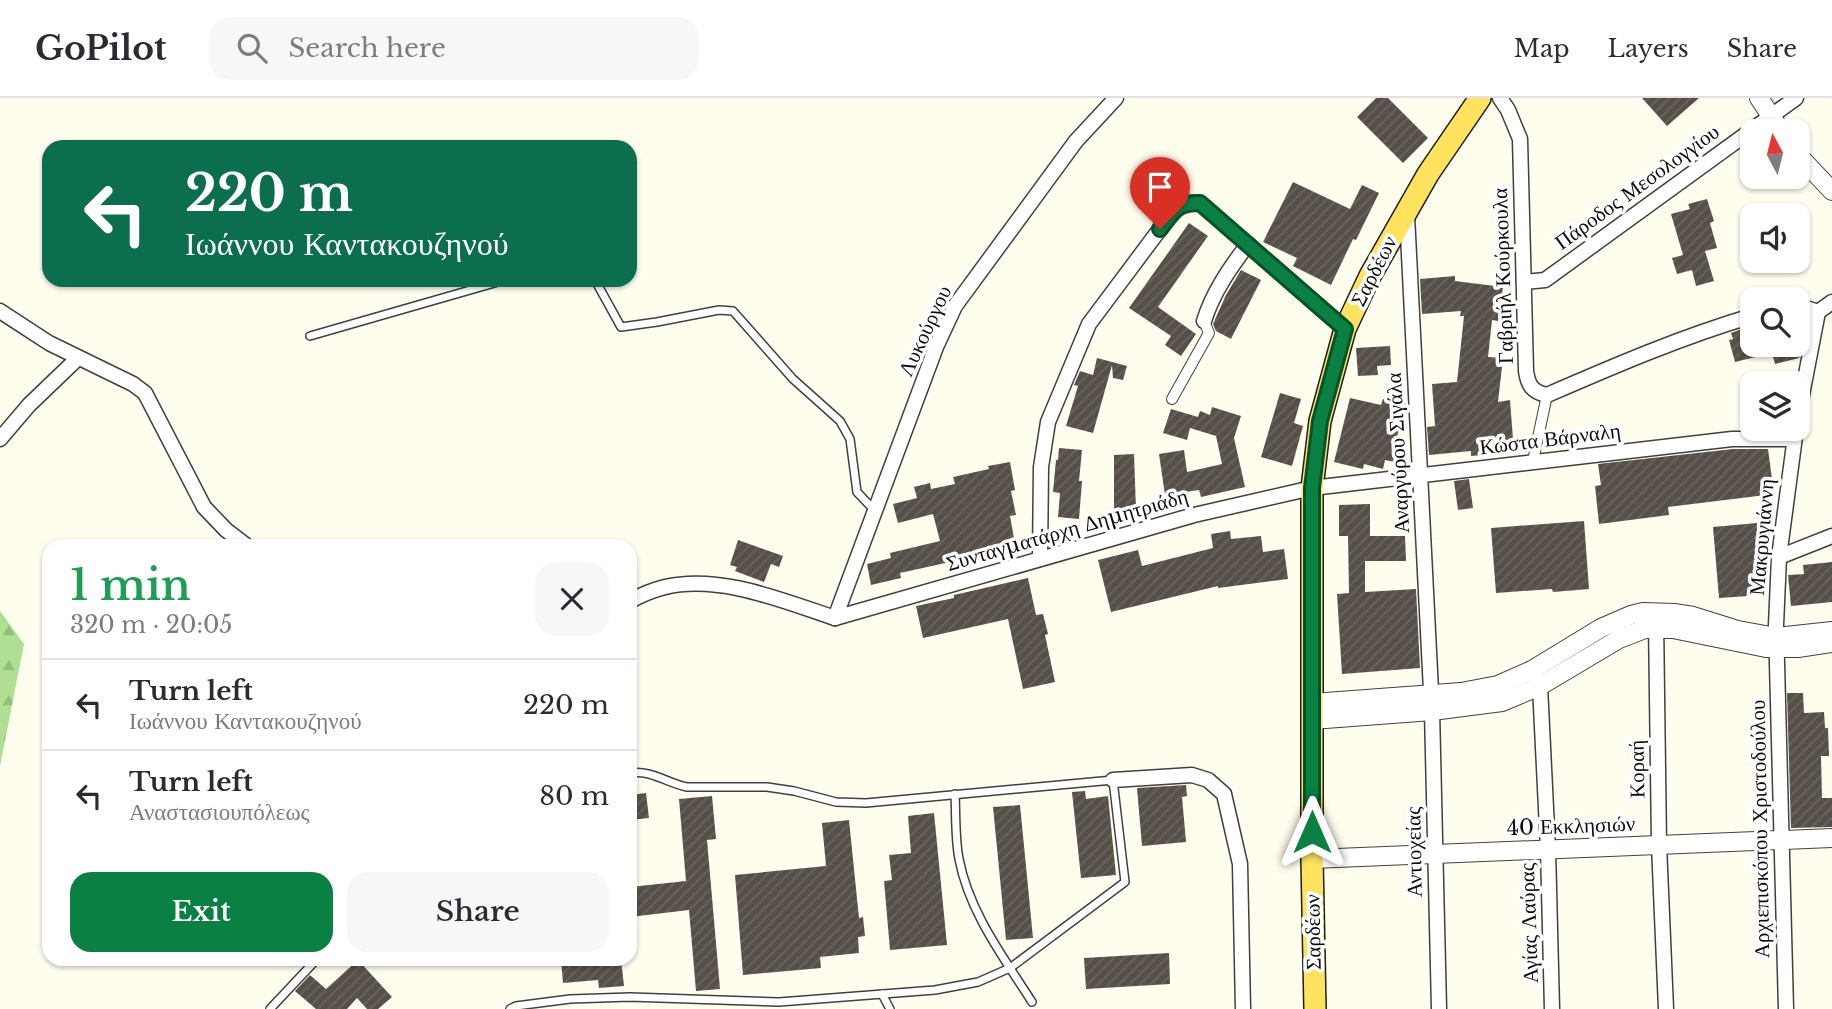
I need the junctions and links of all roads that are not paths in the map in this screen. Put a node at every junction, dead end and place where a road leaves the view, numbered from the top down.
1 (1116, 98) edge
2 (1480, 98) edge
3 (1500, 98) edge
4 (1759, 98) edge
5 (1796, 98) edge
6 (1770, 115) junction
7 (1773, 119) edge
8 (1810, 168) edge
9 (1832, 191) edge
10 (1406, 210) junction
11 (1248, 244) junction
12 (1524, 282) junction
13 (481, 287) edge
14 (599, 287) edge
15 (1832, 302) edge
16 (1810, 309) edge
17 (0, 311) edge
18 (1818, 312) junction
19 (1740, 320) edge
20 (1205, 321) joint
21 (1345, 329) junction
22 (310, 336) dead end
23 (78, 358) junction
24 (1807, 371) edge
25 (1547, 395) junction
26 (1172, 399) dead end
27 (1740, 438) edge
28 (0, 439) edge
29 (1794, 441) edge
30 (1533, 461) junction
31 (1420, 476) junction
32 (1312, 488) junction
33 (875, 510) junction
34 (1832, 536) edge
35 (238, 539) edge
36 (1779, 557) junction
37 (1040, 559) junction
38 (637, 598) edge
39 (835, 618) junction
40 (1656, 620) junction
41 (1832, 631) edge
42 (1776, 643) junction
43 (1832, 643) edge
44 (1536, 678) junction
45 (1432, 702) junction
46 (1312, 712) junction
47 (637, 773) edge
48 (1113, 780) junction
49 (955, 794) junction
50 (1832, 838) edge
51 (1781, 840) junction
52 (1659, 845) junction
53 (1548, 849) junction
54 (1436, 854) junction
55 (1312, 859) junction
56 (310, 966) edge
57 (1010, 968) junction
58 (882, 994) junction
59 (1032, 1002) dead end
60 (270, 1009) edge
61 (510, 1009) edge
62 (890, 1009) edge
63 (1243, 1009) edge
64 (1315, 1009) edge
65 (1439, 1009) edge
66 (1552, 1009) edge
67 (1666, 1009) edge
68 (1786, 1009) edge

1 - 33 street, Λυκούργου
2 - 10 main road, Σαρδέων
3 - 12 street, Γαβριήλ Κούρκουλα
4 - 6 street
5 - 6 street, Πάροδος Μεσολογγίου
6 - 7 street
6 - 12 street, Πάροδος Μεσολογγίου
8 - 9 street
10 - 21 main road, Σαρδέων
10 - 31 street, Αναργύρου Σιγάλα
11 - 20 street
11 - 21 street
11 - 37 street
12 - 25 street, Γαβριήλ Κούρκουλα
13 - 22 lane
14 - 33 lane
15 - 18 street
16 - 18 street
17 - 23 street
18 - 24 street
19 - 25 street
20 - 26 street
21 - 32 main road, Σαρδέων
23 - 28 street
23 - 35 street
25 - 30 street
27 - 30 street, Κώστα Βάρναλη
29 - 36 street, Μακρυγιάννη
30 - 31 street, Κώστα Βάρναλη
31 - 32 street, Κώστα Βάρναλη
31 - 45 street, Αναργύρου Σιγάλα
32 - 37 street, Συνταγματάρχη Δημητριάδη
32 - 46 main road, Σαρδέων
33 - 39 street, Λυκούργου
34 - 36 street
36 - 42 street, Μακρυγιάννη
37 - 39 street, Συνταγματάρχη Δημητριάδη
38 - 39 street
40 - 42 street
40 - 44 street
40 - 52 street, Κοραή
41 - 42 street
42 - 43 street
42 - 51 street, Αρχιεπισκόπου Χριστοδούλου
44 - 45 street
44 - 53 street, Αγίας Λαύρας
45 - 46 street
45 - 54 street, Αντιοχείας
46 - 55 main road, Σαρδέων
47 - 49 lane
48 - 49 lane
48 - 57 lane
48 - 63 street
49 - 57 lane
50 - 51 street, 40 Εκκλησιών
51 - 52 street, 40 Εκκλησιών
51 - 68 street, Αρχιεπισκόπου Χριστοδούλου
52 - 53 street, 40 Εκκλησιών
52 - 67 street, Κοραή
53 - 54 street, 40 Εκκλησιών
53 - 66 street, Αγίας Λαύρας
54 - 55 street, 40 Εκκλησιών
54 - 65 street, Αντιοχείας
55 - 64 main road, Σαρδέων
56 - 60 lane
57 - 58 lane
57 - 59 lane
58 - 61 lane
58 - 62 lane

